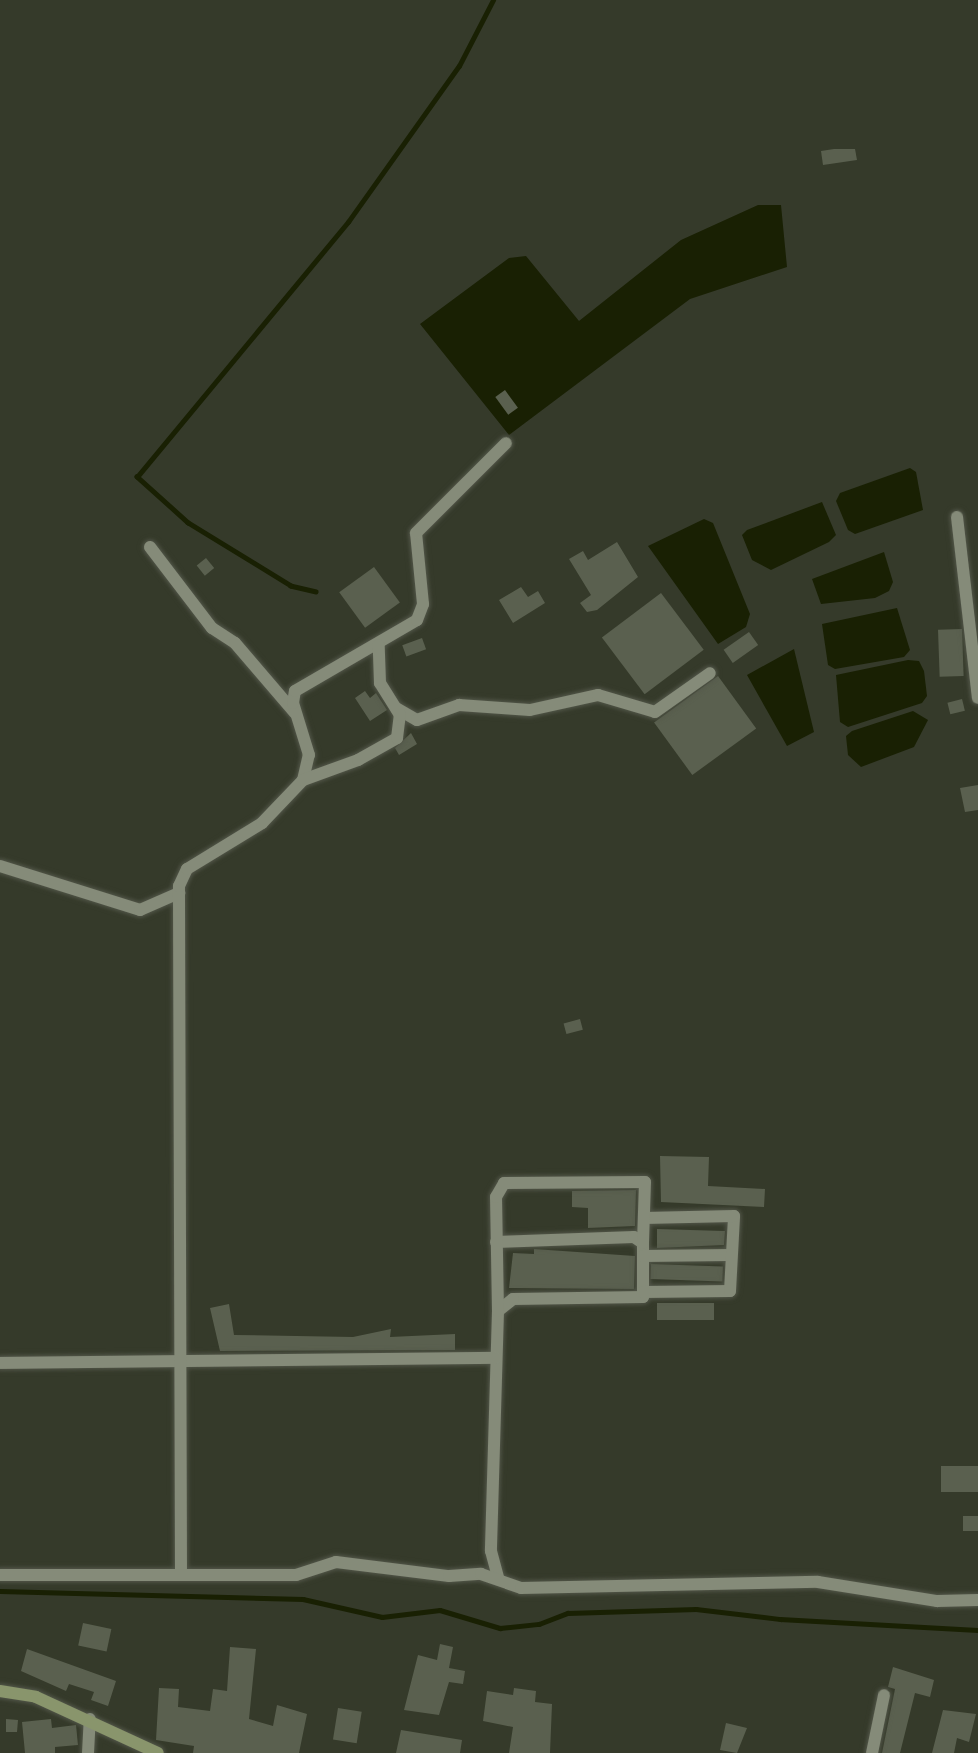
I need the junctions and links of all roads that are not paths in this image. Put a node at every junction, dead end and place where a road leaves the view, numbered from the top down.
1 (507, 443) dead end
2 (957, 517) dead end
3 (150, 547) dead end
4 (379, 645) junction
5 (710, 673) dead end
6 (978, 698) edge
7 (395, 707) junction
8 (298, 716) junction
9 (303, 780) junction
10 (0, 866) edge
11 (179, 893) junction
12 (644, 1218) junction
13 (496, 1242) junction
14 (643, 1242) junction
15 (730, 1255) junction
16 (643, 1256) junction
17 (643, 1292) junction
18 (498, 1311) junction
19 (496, 1358) junction
20 (180, 1361) junction
21 (0, 1363) edge
22 (181, 1573) junction
23 (0, 1575) edge
24 (498, 1578) junction
25 (978, 1600) edge
26 (0, 1691) edge
27 (884, 1695) dead end
28 (90, 1719) junction
29 (88, 1753) edge
30 (158, 1753) edge
31 (872, 1753) edge

1 - 4 street
2 - 6 street
3 - 8 street
4 - 7 street
4 - 8 street
5 - 7 street
7 - 9 street
8 - 9 street
9 - 11 street
10 - 11 street
11 - 20 street
12 - 13 street
12 - 14 street
12 - 15 street
13 - 14 street
13 - 18 street
14 - 16 street
15 - 16 street
15 - 17 street
16 - 17 street
17 - 18 street
18 - 19 street
19 - 20 street
19 - 24 street
20 - 21 street
20 - 22 street
22 - 23 street
22 - 24 street
24 - 25 street
26 - 28 street
27 - 31 street
28 - 29 street
28 - 30 street

